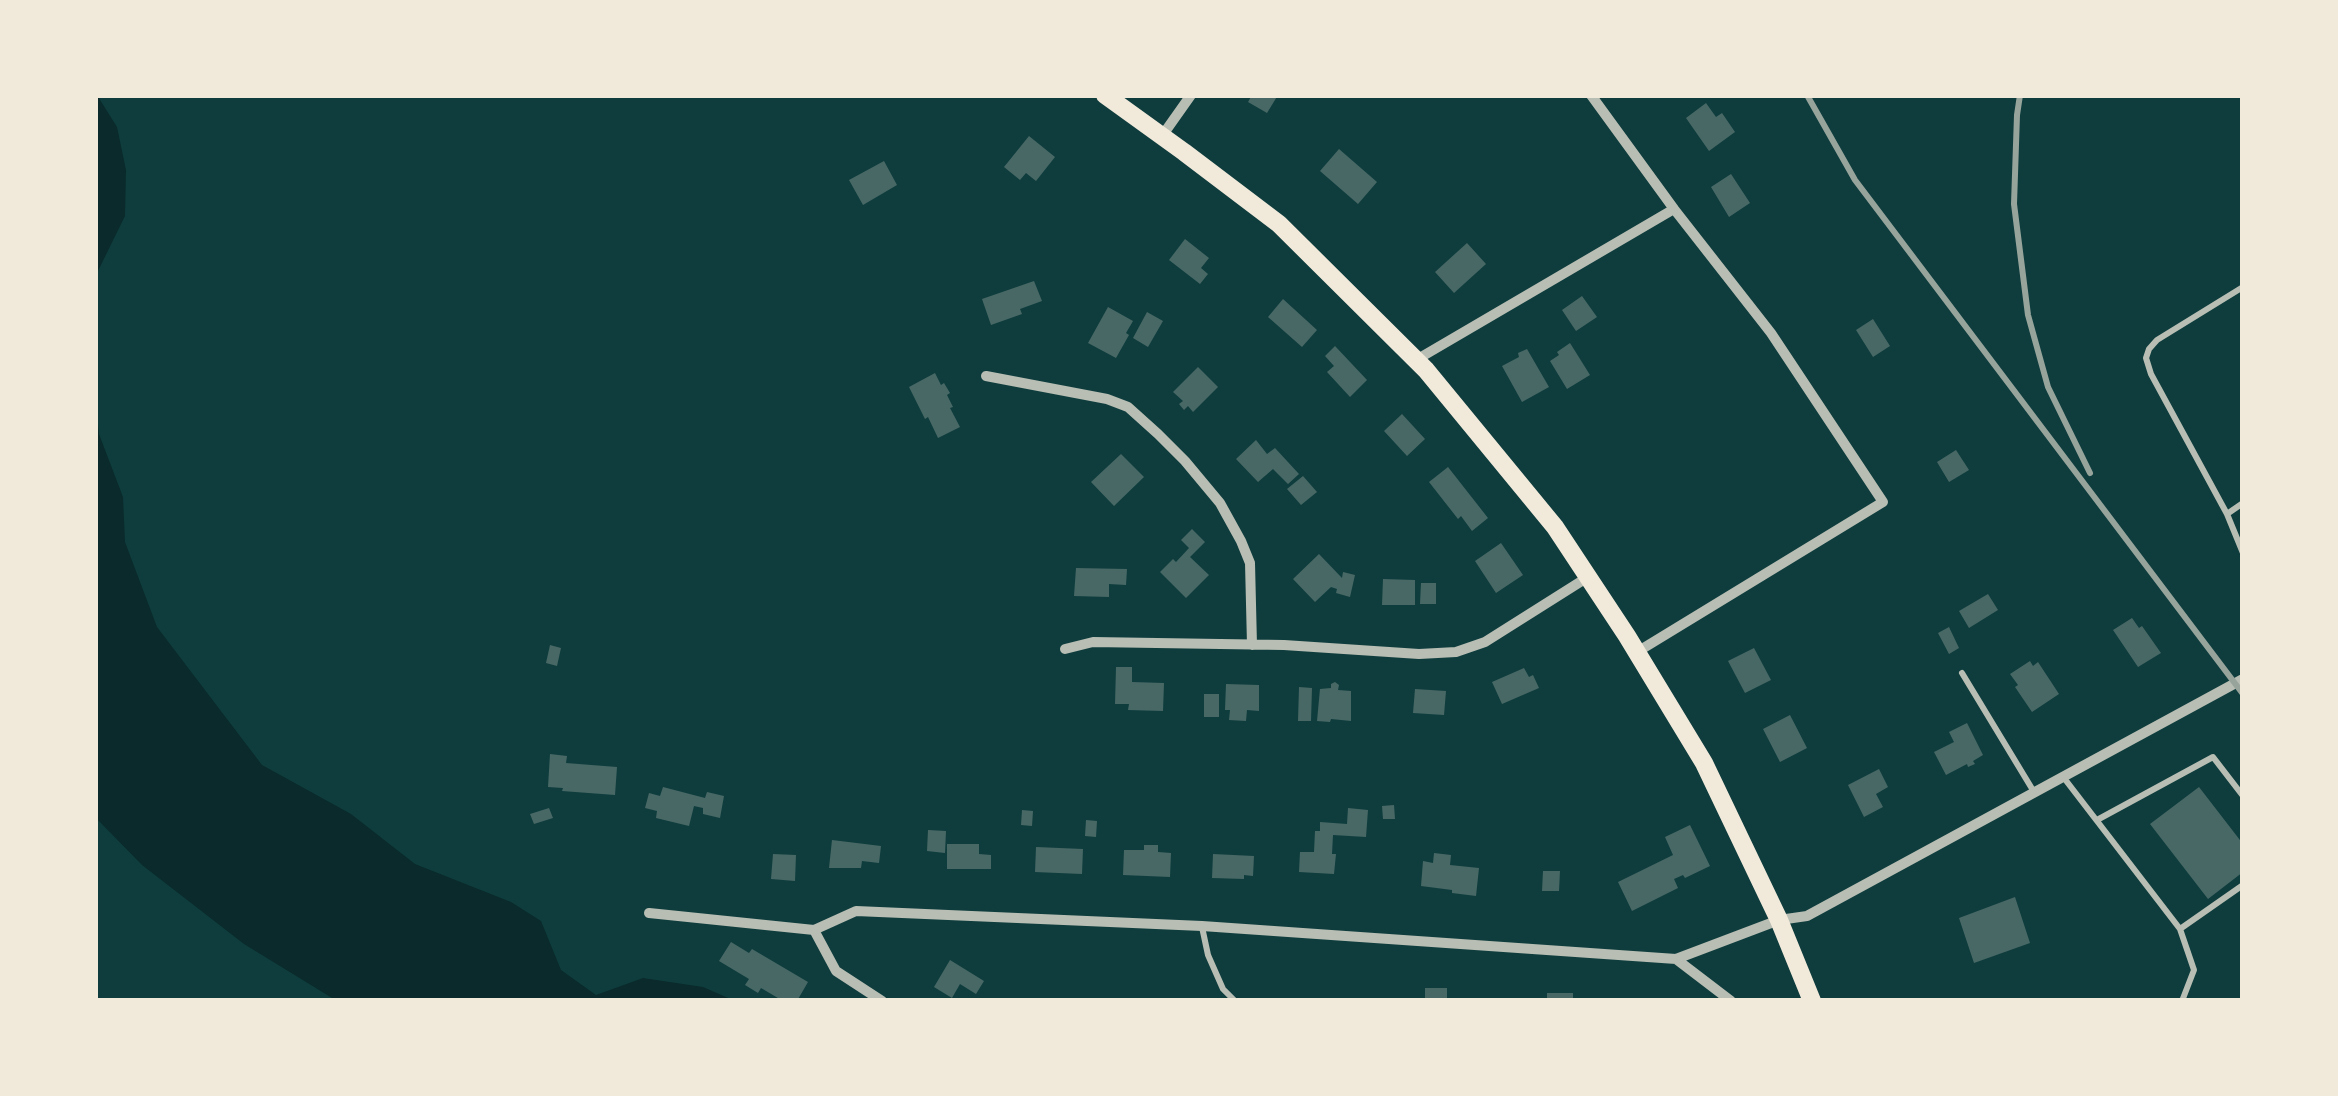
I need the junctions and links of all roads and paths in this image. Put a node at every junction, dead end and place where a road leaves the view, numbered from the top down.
1 (1105, 95) edge
2 (1191, 95) edge
3 (1591, 95) edge
4 (1162, 136) junction
5 (1674, 209) junction
6 (2243, 287) edge
7 (1416, 360) junction
8 (986, 376) dead end
9 (2243, 504) edge
10 (2227, 514) junction
11 (2243, 553) edge
12 (1588, 578) junction
13 (1252, 645) junction
14 (1065, 648) dead end
15 (1637, 652) junction
16 (1962, 673) dead end
17 (2243, 679) edge
18 (2064, 778) junction
19 (2034, 794) junction
20 (2243, 796) edge
21 (2097, 820) junction
22 (2243, 885) edge
23 (649, 914) dead end
24 (1779, 920) junction
25 (1202, 926) junction
26 (2180, 929) junction
27 (814, 930) junction
28 (1676, 959) junction
29 (882, 1001) edge
30 (1236, 1001) edge
31 (1731, 1001) edge
32 (1812, 1001) edge
33 (2182, 1001) edge

1 - 4 main road
2 - 4 street
3 - 5 street
4 - 7 main road
5 - 7 street
5 - 15 street
6 - 10 lane
7 - 12 main road
8 - 13 street
9 - 10 lane
10 - 11 lane
12 - 13 street
12 - 15 main road
13 - 14 street
15 - 24 main road
16 - 19 lane
17 - 18 street
18 - 19 street
18 - 21 lane
19 - 24 street
20 - 21 lane
21 - 26 lane
22 - 26 lane
23 - 27 street
24 - 28 street
24 - 32 main road
25 - 27 street
25 - 28 street
25 - 30 lane
26 - 33 lane
27 - 29 street
28 - 31 street

